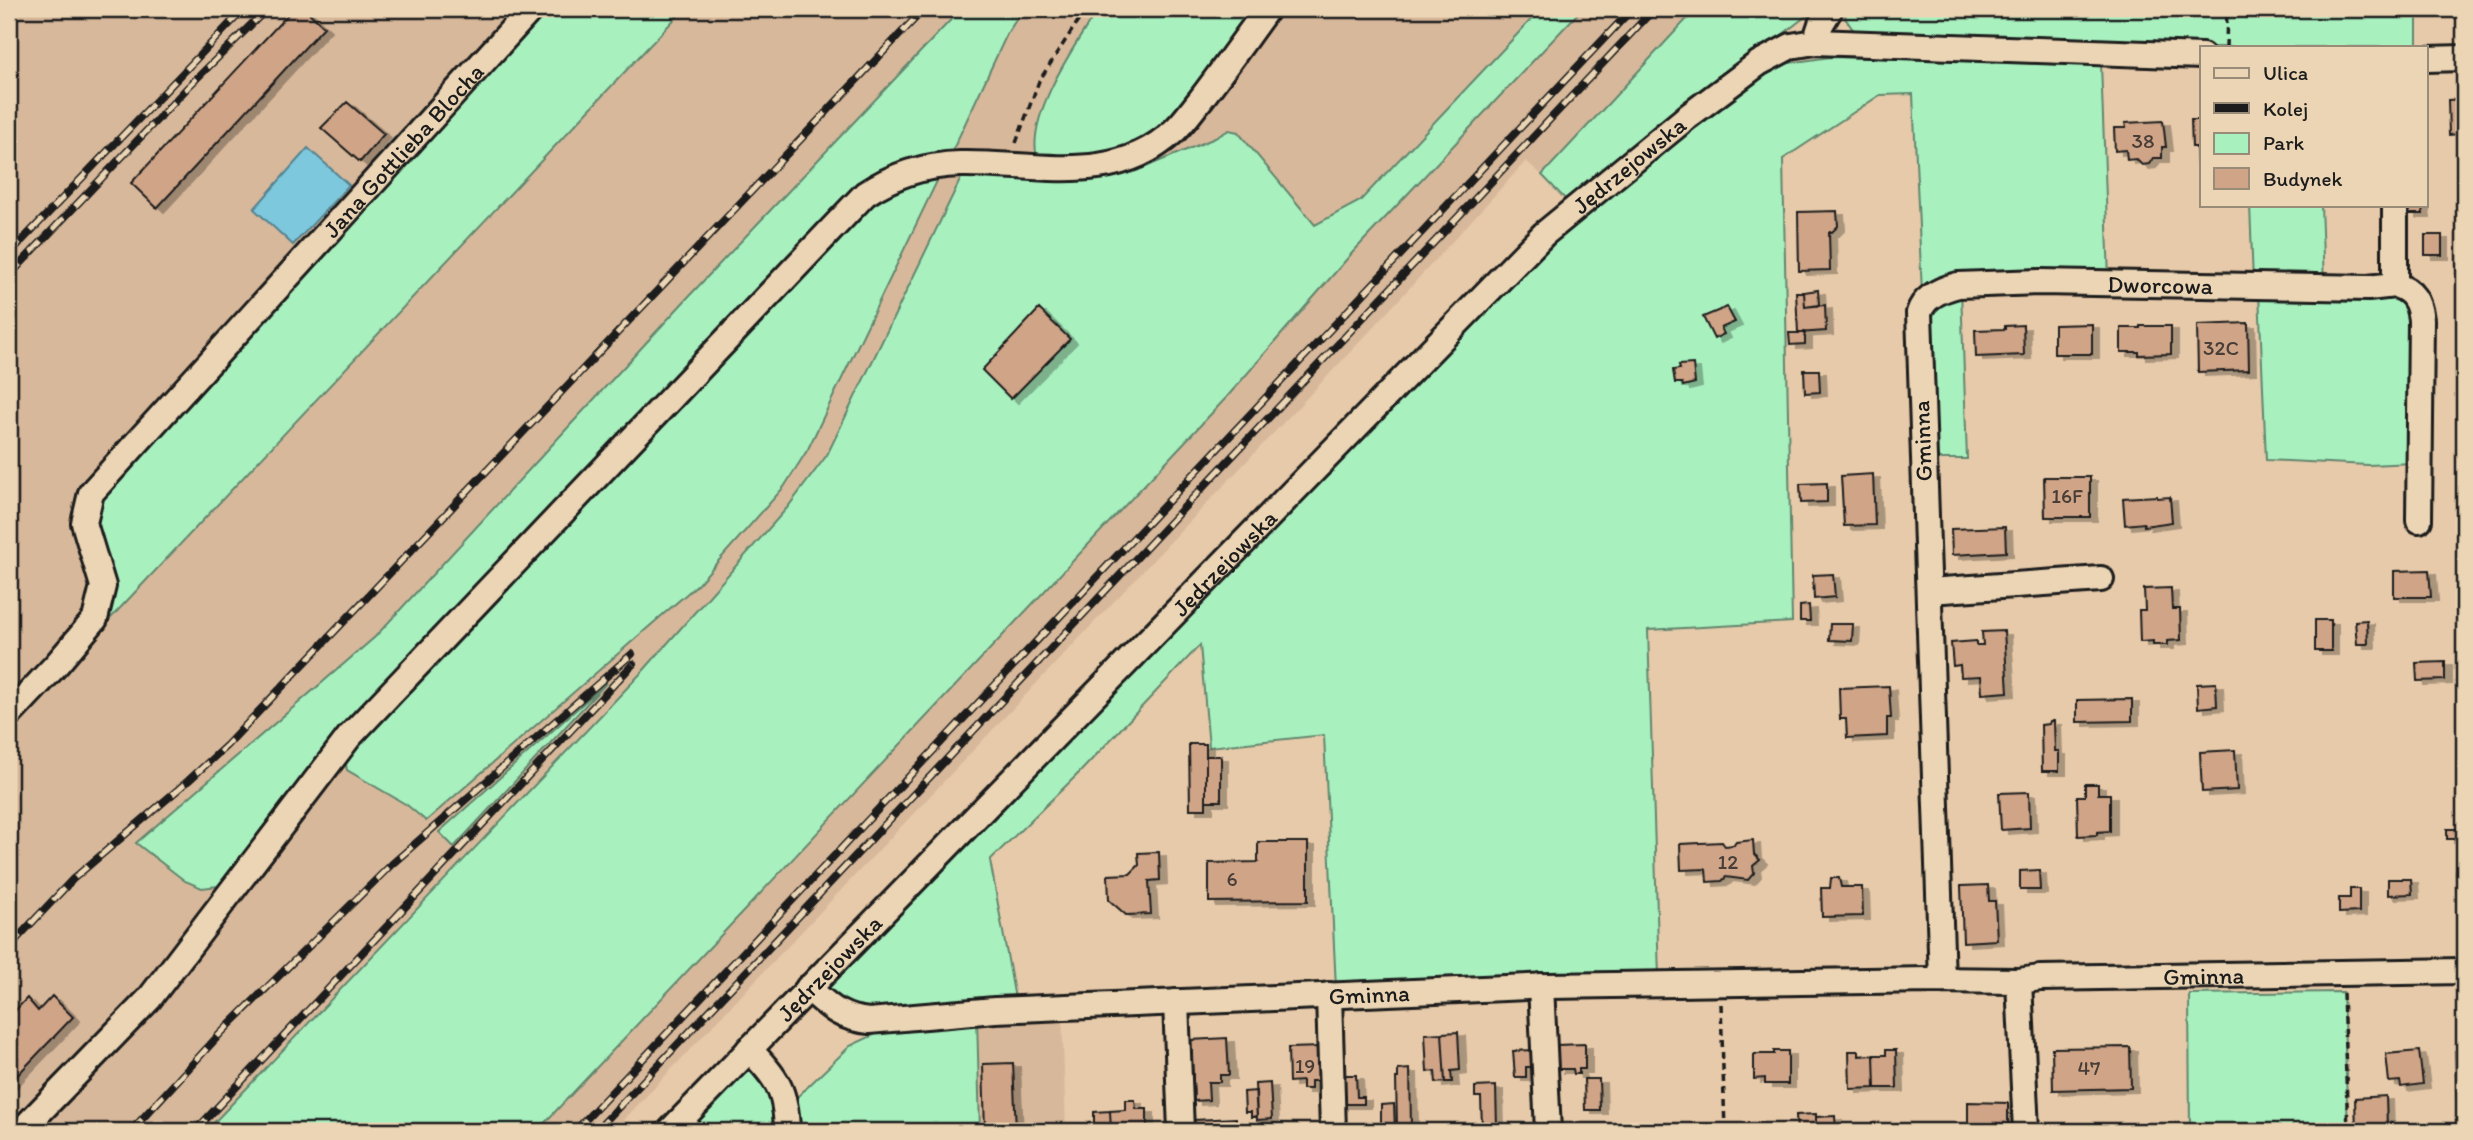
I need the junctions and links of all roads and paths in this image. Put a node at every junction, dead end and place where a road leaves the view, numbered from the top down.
1 (531, 9) edge
2 (1086, 9) edge
3 (1267, 9) edge
4 (1830, 9) edge
5 (2227, 9) edge
6 (1815, 42) junction
7 (2225, 46) edge
8 (2200, 56) edge
9 (2464, 58) edge
10 (2428, 59) edge
11 (1012, 167) junction
12 (2396, 206) edge
13 (2395, 285) junction
14 (1931, 296) joint
15 (2419, 520) dead end
16 (2101, 579) dead end
17 (1929, 591) junction
18 (9, 715) edge
19 (2464, 971) edge
20 (2343, 974) junction
21 (1942, 980) junction
22 (2019, 981) junction
23 (1721, 983) junction
24 (1541, 986) junction
25 (808, 988) junction
26 (1329, 995) junction
27 (1176, 1002) junction
28 (749, 1049) junction
29 (21, 1131) edge
30 (670, 1131) edge
31 (787, 1131) edge
32 (1181, 1131) edge
33 (1333, 1131) edge
34 (1548, 1131) edge
35 (1725, 1131) edge
36 (2026, 1131) edge
37 (2348, 1131) edge

1 - 18 street, Jana Gottlieba Blocha
2 - 11 path
3 - 11 street
4 - 6 street
5 - 7 path
6 - 8 street
6 - 25 street, Jędrzejowska
9 - 10 street
11 - 29 street
12 - 13 street
13 - 14 street, Dworcowa
13 - 15 street
14 - 17 street, Gminna
16 - 17 street
17 - 21 street, Gminna
19 - 20 street, Gminna
20 - 22 street, Gminna
20 - 37 path
21 - 22 street, Gminna
21 - 23 street, Gminna
22 - 36 street
23 - 24 street, Gminna
23 - 35 path
24 - 26 street, Gminna
24 - 34 street
25 - 27 street, Gminna
25 - 28 street, Jędrzejowska
26 - 27 street, Gminna
26 - 33 street
27 - 32 street
28 - 30 street, Jędrzejowska
28 - 31 street

